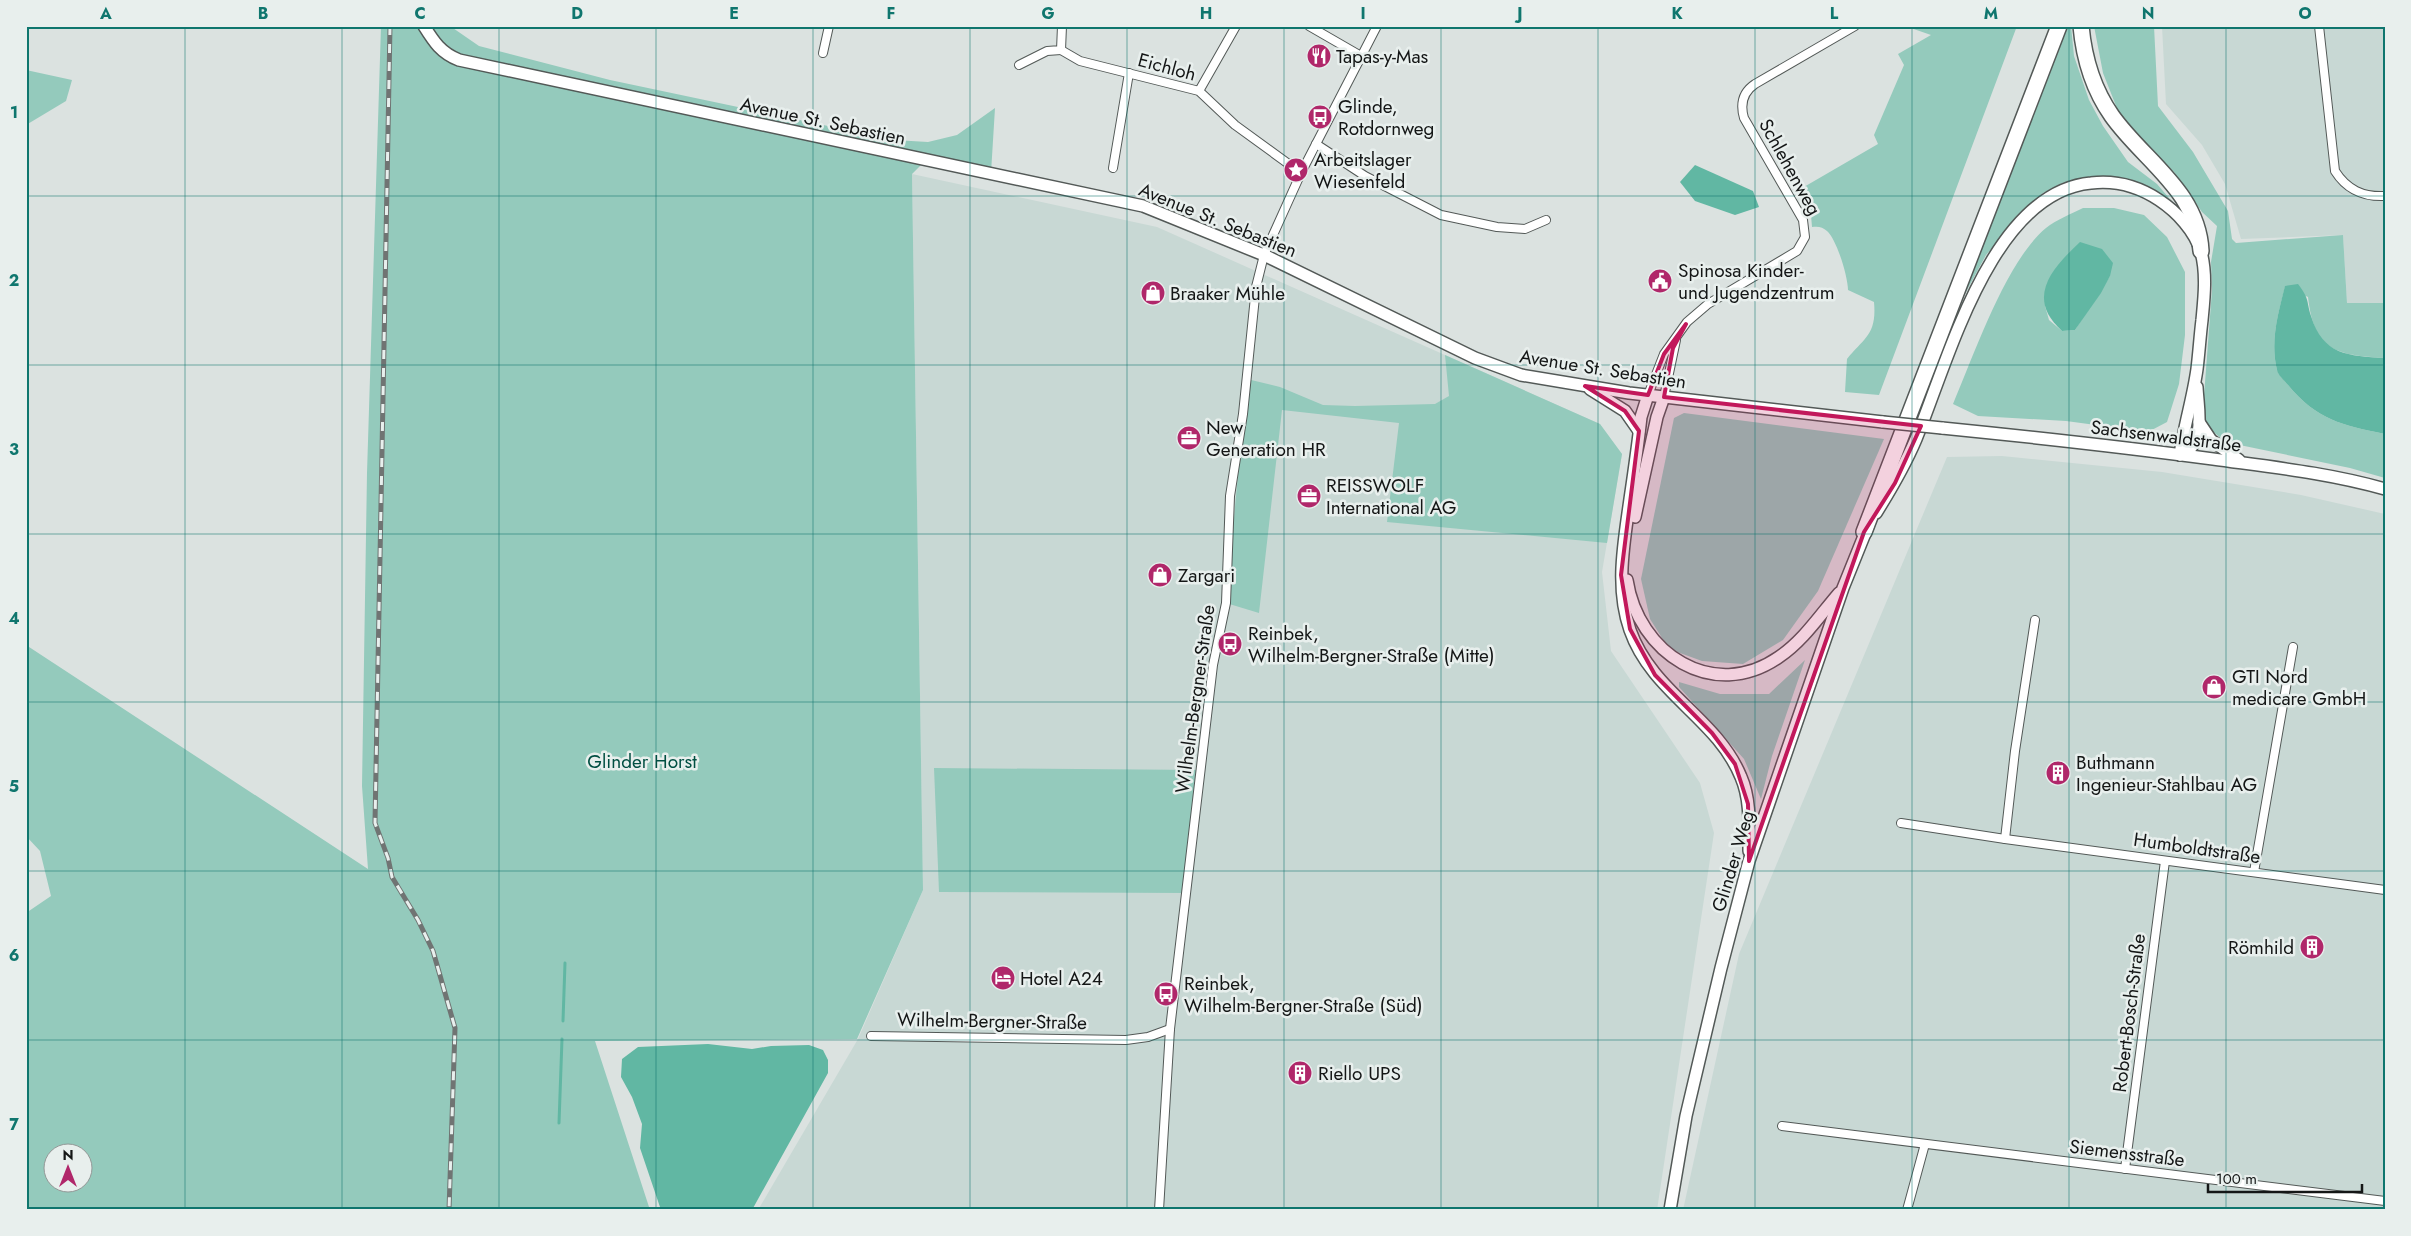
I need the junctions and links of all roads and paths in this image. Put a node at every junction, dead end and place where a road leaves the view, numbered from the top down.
1 (424, 26) edge
2 (829, 26) edge
3 (1062, 26) edge
4 (1236, 26) edge
5 (1309, 26) edge
6 (1377, 26) edge
7 (1855, 26) edge
8 (2059, 26) edge
9 (2081, 26) edge
10 (2319, 26) edge
11 (1061, 50) junction
12 (823, 53) dead end
13 (1361, 56) junction
14 (1019, 65) dead end
15 (1128, 74) junction
16 (1199, 91) junction
17 (1316, 144) junction
18 (1113, 168) dead end
19 (1301, 173) junction
20 (2385, 196) edge
21 (1546, 220) dead end
22 (2201, 251) junction
23 (1264, 255) junction
24 (1686, 324) junction
25 (2197, 370) junction
26 (1585, 386) junction
27 (1648, 395) junction
28 (1664, 397) junction
29 (2199, 421) junction
30 (1942, 428) joint
31 (1639, 431) junction
32 (2180, 455) junction
33 (2245, 463) junction
34 (2385, 489) edge
35 (1864, 532) junction
36 (1843, 588) junction
37 (2035, 620) dead end
38 (2293, 647) dead end
39 (1901, 822) dead end
40 (2005, 839) junction
41 (1749, 860) junction
42 (2165, 860) junction
43 (2254, 872) junction
44 (2385, 890) edge
45 (1170, 1029) junction
46 (871, 1036) dead end
47 (1782, 1126) dead end
48 (1925, 1144) junction
49 (2126, 1169) junction
50 (2385, 1201) edge
51 (1159, 1210) edge
52 (1670, 1210) edge
53 (1907, 1210) edge

1 - 23 main road, Avenue St. Sebastien
2 - 12 street
3 - 11 street
4 - 16 street
5 - 13 street
6 - 13 street, Wilhelm-Bergner-Straße
7 - 24 street, Schlehenweg
8 - 35 highway
9 - 22 highway
10 - 20 street
11 - 14 street
11 - 15 street, Eichloh
13 - 17 street, Wilhelm-Bergner-Straße
15 - 16 street, Eichloh
15 - 18 street
16 - 19 street, Eichloh
17 - 19 street, Wilhelm-Bergner-Straße
17 - 21 street
19 - 23 street, Wilhelm-Bergner-Straße
22 - 25 main road
22 - 35 main road, Glinder Weg
23 - 26 main road, Avenue St. Sebastien
23 - 45 street, Wilhelm-Bergner-Straße
24 - 27 street, Schlehenweg
24 - 28 street, Schlehenweg
25 - 29 main road
25 - 32 main road
26 - 27 main road, Avenue St. Sebastien
26 - 31 main road
27 - 28 main road, Avenue St. Sebastien
27 - 31 main road
28 - 30 main road, Avenue St. Sebastien, bridge
28 - 36 main road
29 - 32 main road
29 - 33 main road
30 - 32 main road, Sachsenwaldstraße
31 - 41 main road
32 - 33 main road, Sachsenwaldstraße
33 - 34 main road, Sachsenwaldstraße
35 - 36 main road, Glinder Weg
36 - 41 main road, Glinder Weg
37 - 40 street
38 - 43 street
39 - 40 street, Humboldtstraße
40 - 42 street, Humboldtstraße
41 - 52 main road, Glinder Weg
42 - 43 street, Humboldtstraße
42 - 49 street, Robert-Bosch-Straße
43 - 44 street, Humboldtstraße
45 - 46 street, Wilhelm-Bergner-Straße
45 - 51 street, Wilhelm-Bergner-Straße
47 - 48 street, Siemensstraße
48 - 49 street, Siemensstraße
48 - 53 street
49 - 50 street, Siemensstraße

